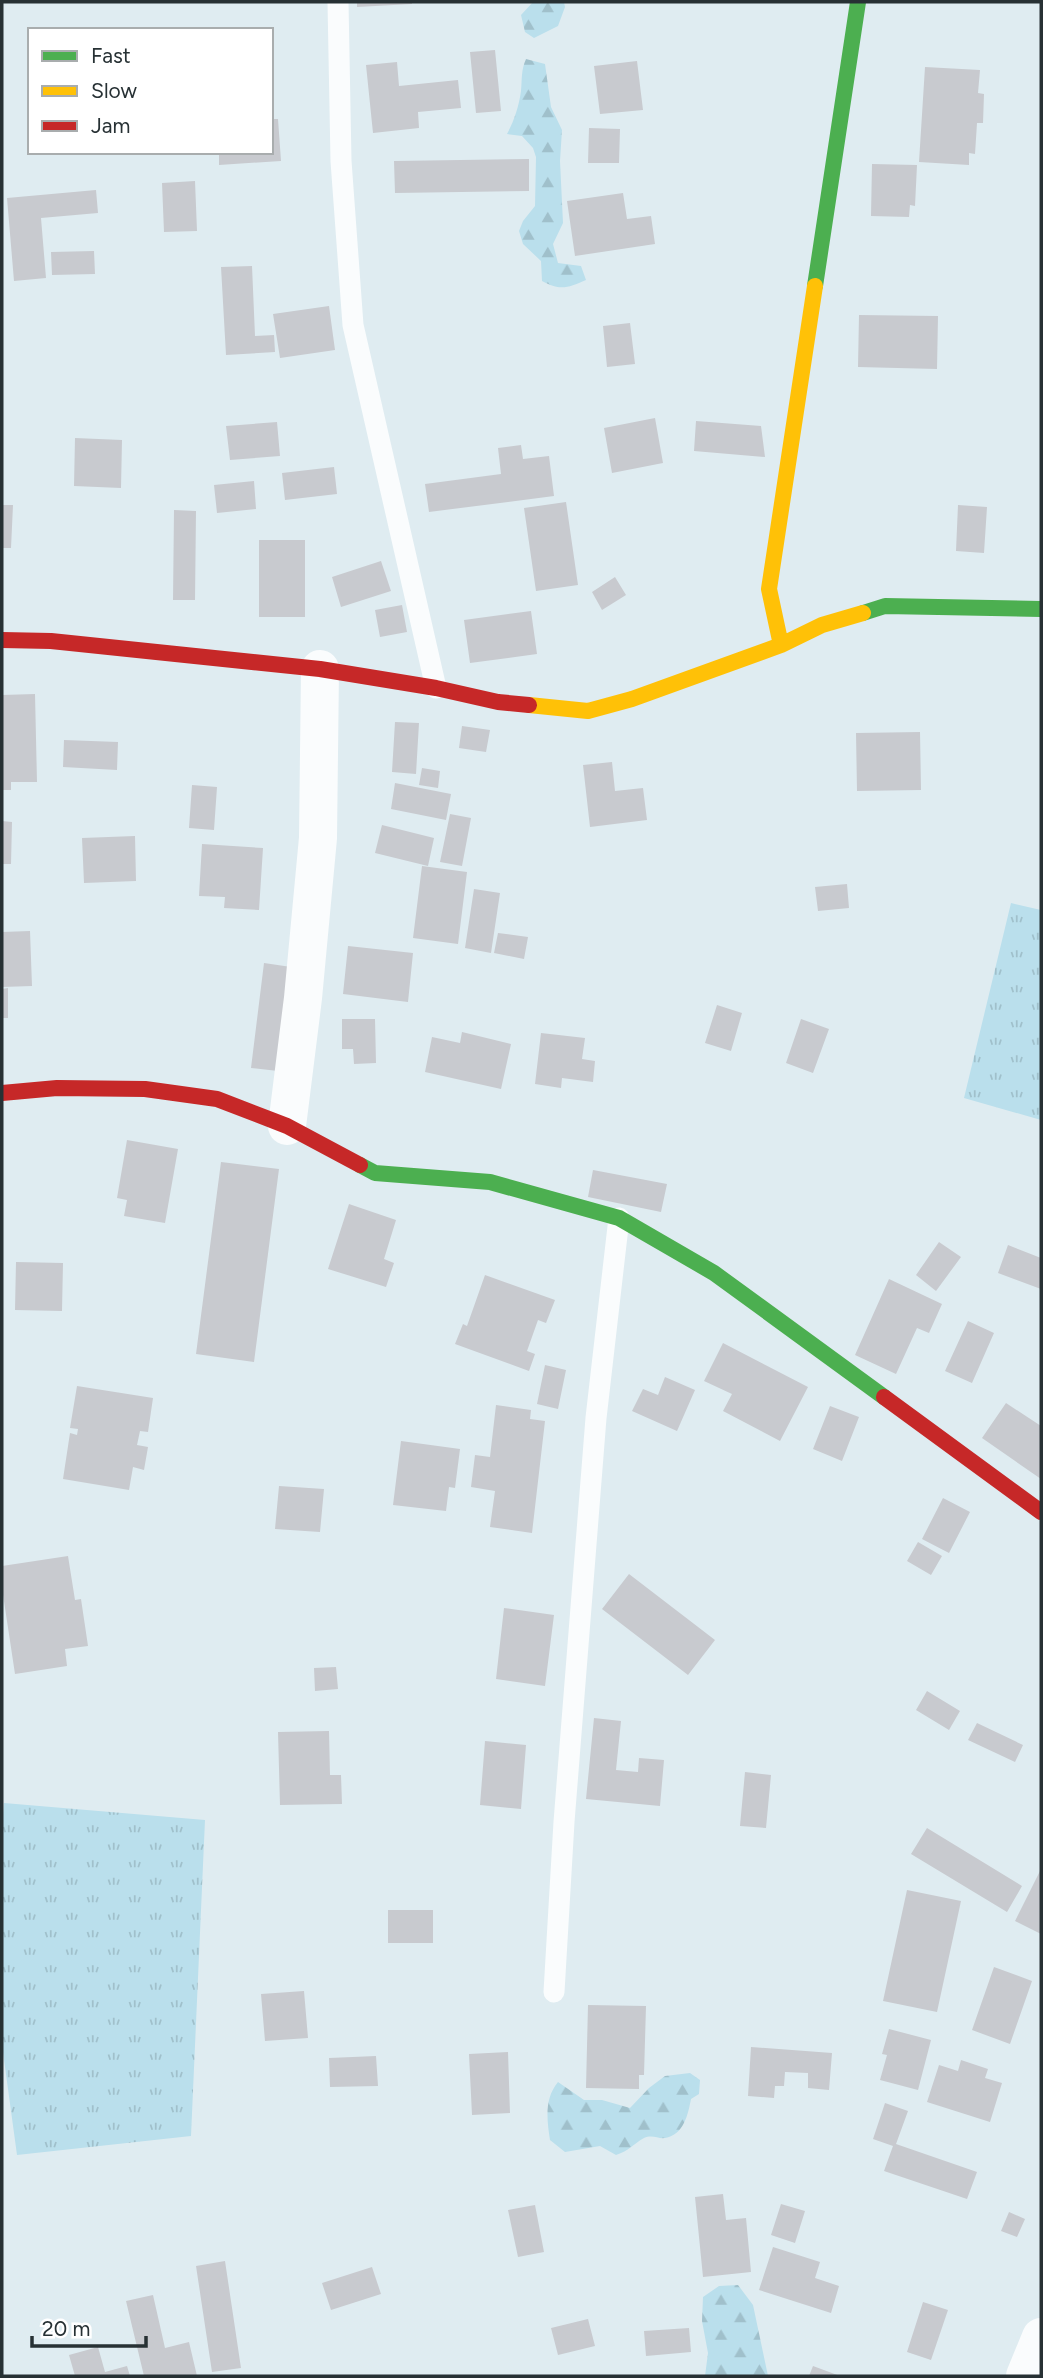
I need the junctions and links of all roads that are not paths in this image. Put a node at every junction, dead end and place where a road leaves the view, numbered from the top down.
1 (338, 2) edge
2 (858, 2) edge
3 (1041, 609) edge
4 (2, 640) edge
5 (781, 645) junction
6 (320, 669) junction
7 (436, 688) junction
8 (2, 1093) edge
9 (287, 1126) junction
10 (619, 1218) junction
11 (1041, 1512) edge
12 (554, 1992) dead end
13 (1041, 2337) edge
14 (1025, 2376) edge

1 - 7 lane
2 - 5 street
3 - 5 street
4 - 6 street
5 - 7 street
6 - 7 street
6 - 9 street
8 - 9 street
9 - 10 street
10 - 11 street
10 - 12 lane
13 - 14 street

